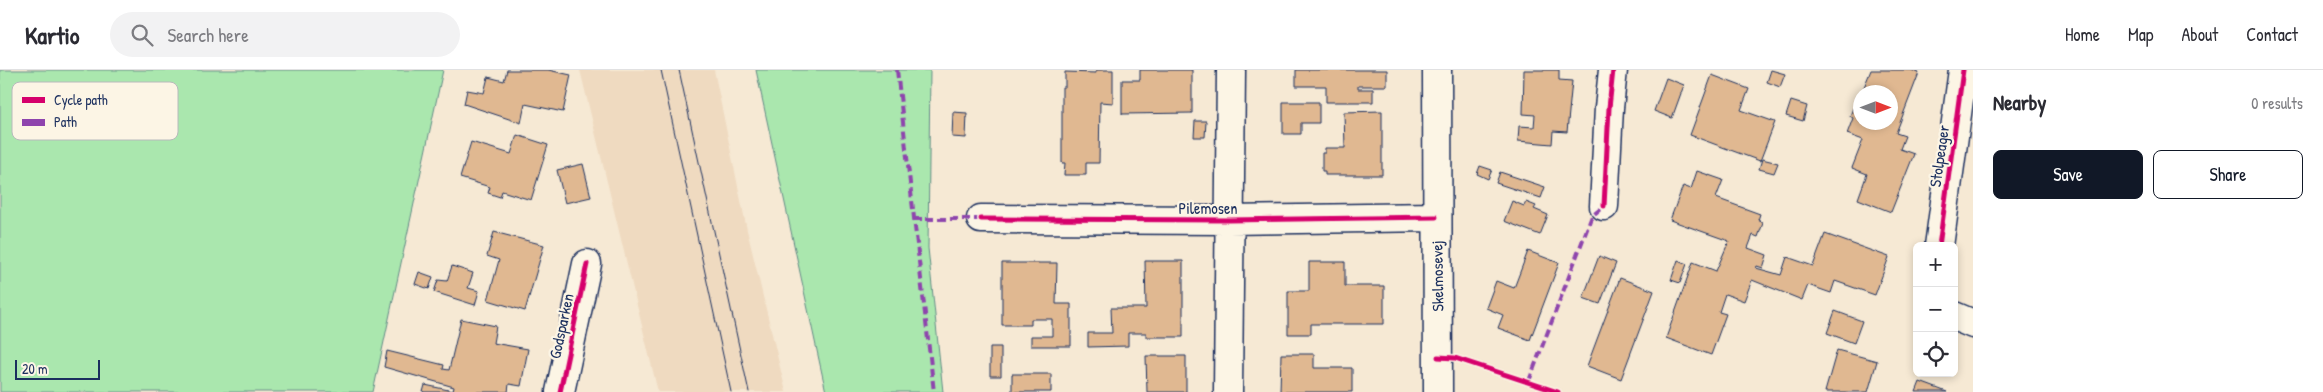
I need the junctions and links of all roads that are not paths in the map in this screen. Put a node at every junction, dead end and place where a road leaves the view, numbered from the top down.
1 (1231, 70) edge
2 (1437, 70) edge
3 (1613, 70) edge
4 (1963, 70) edge
5 (1604, 206) dead end
6 (1436, 217) junction
7 (981, 219) dead end
8 (1229, 220) junction
9 (1940, 242) edge
10 (587, 264) dead end
11 (1958, 318) edge
12 (1973, 324) edge
13 (560, 392) edge
14 (1228, 392) edge
15 (1438, 392) edge

1 - 8 street, Pilemosen
2 - 6 street, Skelmosevej
3 - 5 street
4 - 9 street, Stolpeager
6 - 8 street, Pilemosen
6 - 15 street, Skelmosevej
7 - 8 street, Pilemosen
8 - 14 street, Pilemosen
10 - 13 street, Godsparken
11 - 12 street

